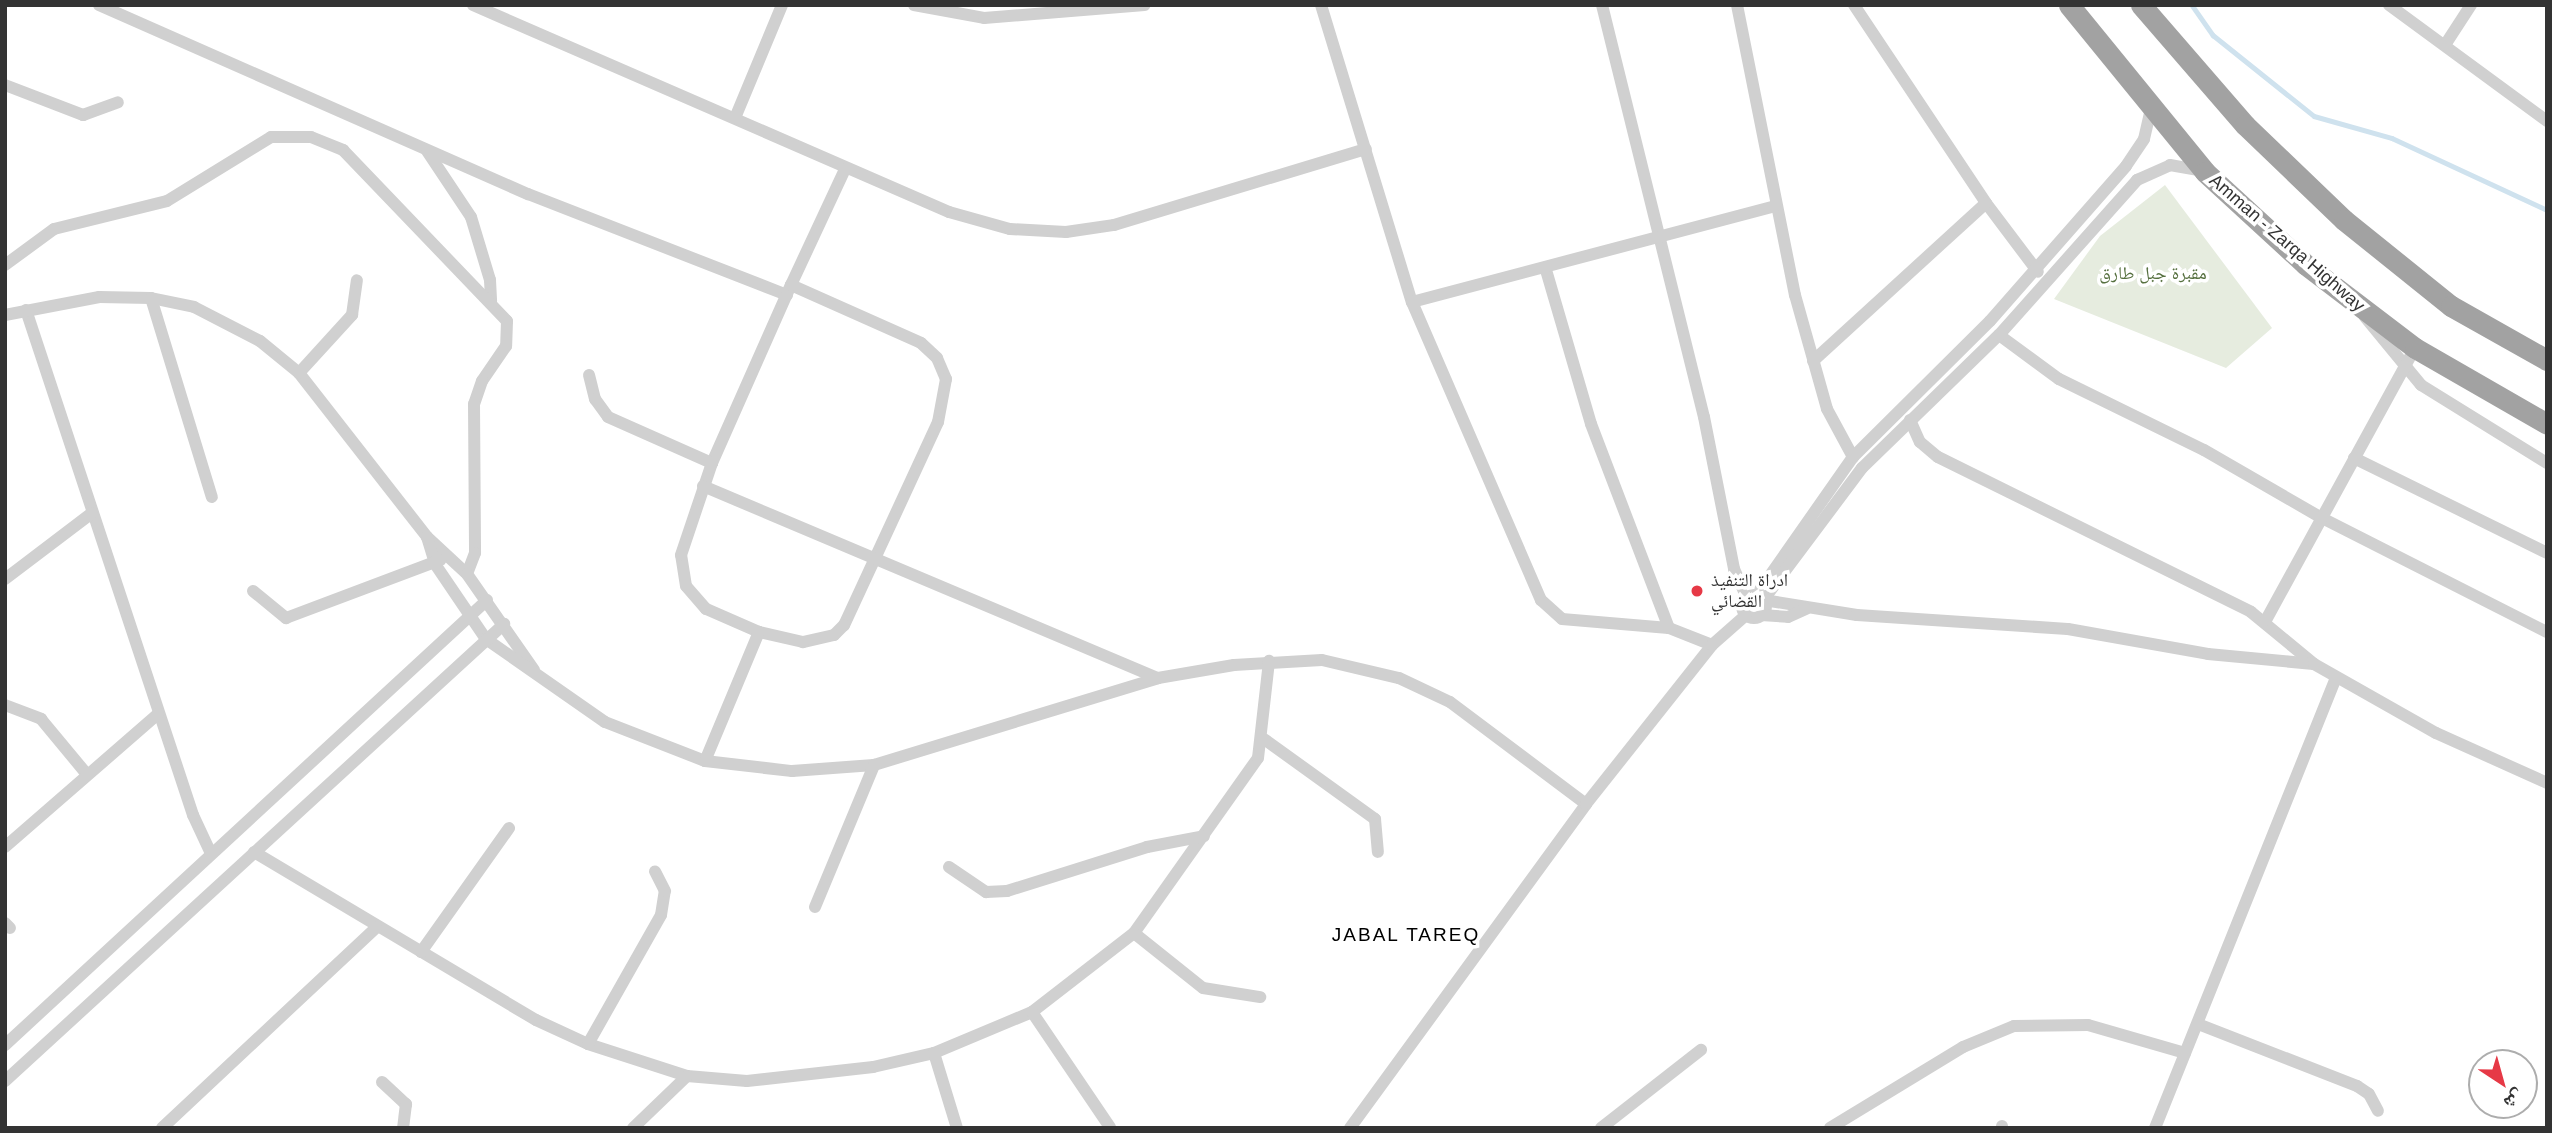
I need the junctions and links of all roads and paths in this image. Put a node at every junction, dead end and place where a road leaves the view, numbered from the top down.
1 (99, 5) edge
2 (782, 5) edge
3 (914, 5) edge
4 (1144, 5) edge
5 (1321, 5) edge
6 (1602, 5) edge
7 (1737, 5) edge
8 (1853, 5) edge
9 (2141, 5) edge
10 (2389, 5) edge
11 (2471, 5) edge
12 (480, 7) edge
13 (2067, 7) edge
14 (2445, 46) junction
15 (5, 85) edge
16 (118, 102) dead end
17 (2151, 108) junction
18 (2545, 114) edge
19 (735, 118) junction
20 (1366, 149) junction
21 (427, 150) junction
22 (845, 169) junction
23 (2205, 172) junction
24 (1986, 203) junction
25 (1775, 206) junction
26 (1660, 237) junction
27 (5, 265) edge
28 (2034, 265) junction
29 (1546, 270) junction
30 (358, 280) dead end
31 (2045, 281) junction
32 (789, 290) junction
33 (151, 298) junction
34 (491, 301) junction
35 (1412, 302) junction
36 (2360, 307) junction
37 (26, 310) junction
38 (5, 315) edge
39 (1999, 335) junction
40 (2415, 348) junction
41 (1813, 360) junction
42 (2547, 360) edge
43 (2403, 368) junction
44 (299, 373) junction
45 (589, 375) dead end
46 (1910, 420) junction
47 (2547, 424) edge
48 (1853, 457) junction
49 (2354, 458) junction
50 (712, 463) junction
51 (2547, 463) edge
52 (703, 486) junction
53 (212, 497) dead end
54 (92, 513) junction
55 (2320, 517) junction
56 (427, 537) junction
57 (449, 554) junction
58 (2547, 554) edge
59 (878, 559) junction
60 (435, 564) junction
61 (467, 574) junction
62 (5, 579) edge
63 (253, 591) dead end
64 (1758, 597) junction
65 (487, 600) junction
66 (1806, 609) junction
67 (468, 615) junction
68 (1746, 615) junction
69 (1760, 615) junction
70 (2266, 621) junction
71 (503, 624) junction
72 (1669, 628) junction
73 (759, 632) junction
74 (2547, 632) edge
75 (486, 639) junction
76 (1712, 645) junction
77 (1269, 661) junction
78 (2314, 664) junction
79 (1158, 678) junction
80 (540, 679) junction
81 (2335, 680) junction
82 (5, 705) edge
83 (158, 714) junction
84 (1264, 739) junction
85 (705, 761) junction
86 (874, 765) junction
87 (85, 772) junction
88 (2547, 783) edge
89 (1586, 804) junction
90 (509, 828) dead end
91 (1204, 836) junction
92 (5, 847) edge
93 (210, 851) junction
94 (254, 852) junction
95 (1378, 852) dead end
96 (949, 867) dead end
97 (655, 871) dead end
98 (814, 908) dead end
99 (376, 928) junction
100 (1133, 933) junction
101 (421, 952) junction
102 (1260, 997) dead end
103 (1032, 1012) junction
104 (2198, 1024) junction
105 (588, 1044) junction
106 (5, 1045) edge
107 (1701, 1049) dead end
108 (934, 1053) junction
109 (2185, 1053) junction
110 (687, 1076) junction
111 (5, 1081) edge
112 (382, 1082) dead end
113 (2378, 1111) dead end
114 (1110, 1127) edge
115 (162, 1128) edge
116 (403, 1128) edge
117 (634, 1128) edge
118 (957, 1128) edge
119 (1350, 1128) edge
120 (1601, 1128) edge
121 (1830, 1128) edge
122 (2155, 1128) edge

1 - 21 street
2 - 19 street
3 - 4 street
5 - 20 street
6 - 26 street
7 - 25 street
8 - 24 street
9 - 42 highway
10 - 14 street
11 - 14 street
12 - 19 street
13 - 17 highway, Amman - Zarqa Highway
14 - 18 street
15 - 16 street
17 - 23 highway, Amman - Zarqa Highway
17 - 28 street
19 - 22 street
20 - 22 street
20 - 35 street
21 - 32 street
21 - 34 street
22 - 32 street
23 - 31 street
23 - 36 highway, Amman - Zarqa Highway
24 - 28 street
24 - 41 street
25 - 26 street
25 - 41 street
26 - 29 street
26 - 64 street
27 - 34 street
28 - 31 street
28 - 48 street
29 - 35 street
29 - 72 street
30 - 44 street
31 - 39 street
32 - 50 street
32 - 59 street
33 - 37 street
33 - 44 street
33 - 53 street
34 - 61 street
35 - 72 street
36 - 40 highway, Amman - Zarqa Highway
36 - 43 street
37 - 38 street
37 - 54 street
39 - 46 street
39 - 55 street
40 - 43 street
40 - 47 highway, Amman - Zarqa Highway
41 - 48 street
43 - 49 street
43 - 51 street
44 - 56 street
45 - 50 street
46 - 64 street
46 - 70 street
48 - 64 street
49 - 55 street
49 - 58 street
50 - 52 street
52 - 59 street
52 - 73 street
54 - 62 street
54 - 83 street
55 - 70 street
55 - 74 street
56 - 57 street
56 - 60 street
57 - 60 street
57 - 61 street
59 - 73 street
59 - 79 street
60 - 63 street
60 - 67 street
61 - 65 street
64 - 66 street
64 - 68 street
64 - 69 street
65 - 67 street
65 - 71 street
66 - 69 street
66 - 78 street
67 - 75 street
67 - 93 street
68 - 69 street
68 - 76 street
70 - 78 street
71 - 75 street
71 - 80 street
72 - 76 street
73 - 85 street
75 - 80 street
75 - 94 street
76 - 89 street
77 - 79 street
77 - 84 street
77 - 89 street
78 - 81 street
79 - 86 street
80 - 85 street
81 - 88 street
81 - 104 street
82 - 87 street
83 - 87 street
83 - 93 street
84 - 91 street
84 - 95 street
85 - 86 street
86 - 98 street
87 - 92 street
89 - 119 street
90 - 101 street
91 - 96 street
91 - 100 street
93 - 106 street
94 - 99 street
94 - 111 street
97 - 105 street
99 - 101 street
99 - 115 street
100 - 102 street
100 - 103 street
101 - 105 street
103 - 108 street
103 - 114 street
104 - 109 street
104 - 113 street
105 - 110 street
107 - 120 street
108 - 110 street
108 - 118 street
109 - 121 street
109 - 122 street
110 - 117 street
112 - 116 street

